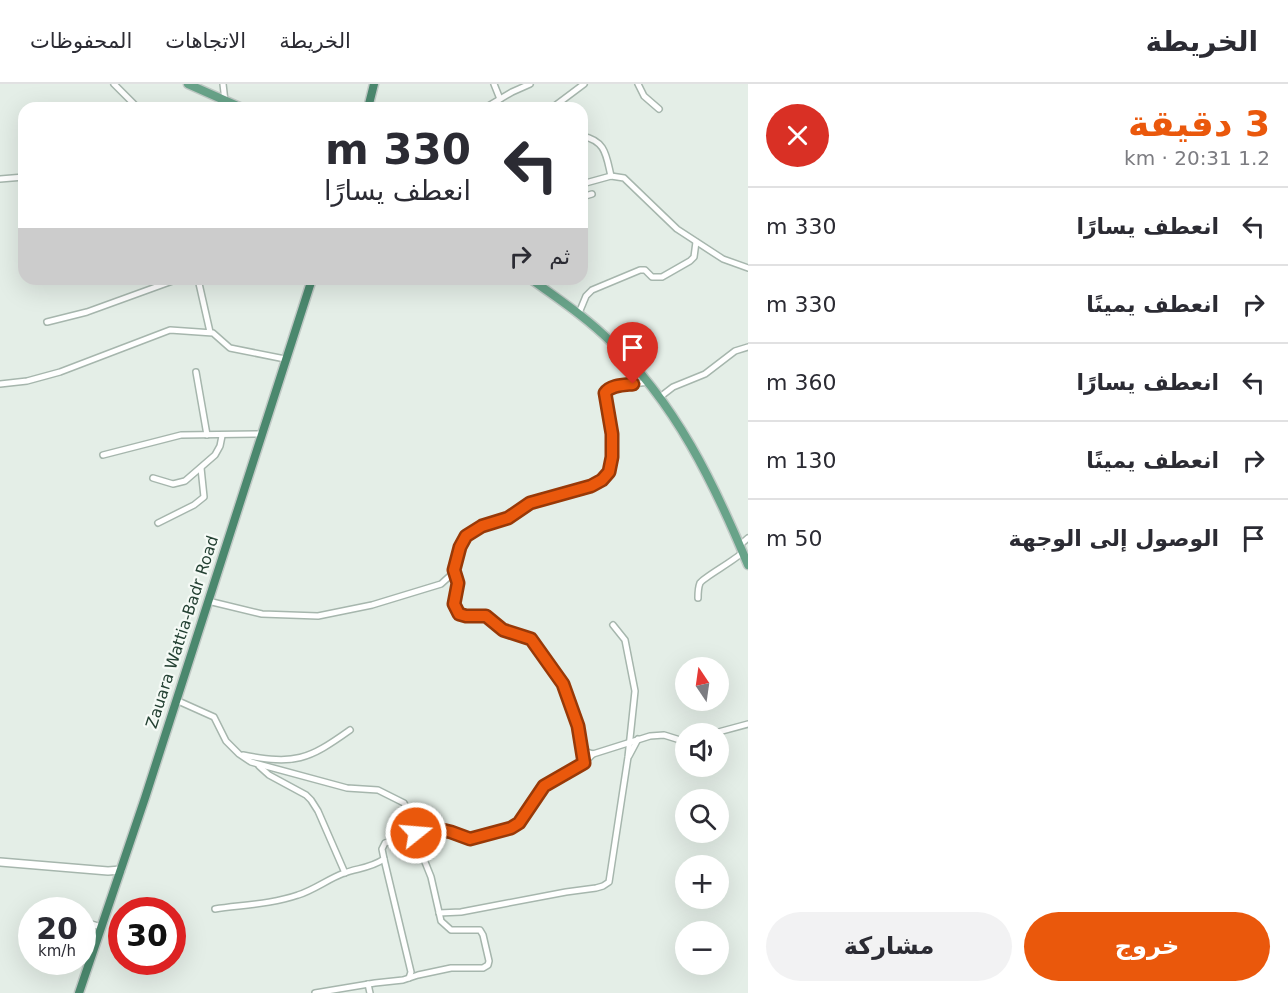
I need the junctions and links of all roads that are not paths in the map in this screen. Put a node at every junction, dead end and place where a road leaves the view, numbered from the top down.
1 (114, 84) edge
2 (188, 84) edge
3 (223, 84) edge
4 (374, 84) edge
5 (494, 84) edge
6 (530, 84) edge
7 (569, 84) edge
8 (584, 84) edge
9 (638, 84) edge
10 (575, 91) junction
11 (500, 99) junction
12 (225, 100) junction
13 (132, 102) edge
14 (229, 102) edge
15 (370, 102) edge
16 (495, 102) edge
17 (560, 102) edge
18 (659, 109) dead end
19 (588, 138) edge
20 (611, 176) junction
21 (18, 177) edge
22 (0, 178) edge
23 (588, 182) edge
24 (592, 194) dead end
25 (588, 195) edge
26 (696, 242) junction
27 (748, 268) edge
28 (161, 285) edge
29 (199, 285) edge
30 (310, 285) edge
31 (539, 285) edge
32 (579, 313) junction
33 (47, 322) dead end
34 (210, 332) junction
35 (748, 347) edge
36 (285, 359) junction
37 (196, 372) dead end
38 (649, 382) junction
39 (0, 384) edge
40 (660, 397) junction
41 (262, 434) junction
42 (207, 435) junction
43 (222, 436) junction
44 (103, 455) dead end
45 (201, 468) junction
46 (153, 478) dead end
47 (158, 523) dead end
48 (748, 538) edge
49 (741, 549) junction
50 (748, 565) edge
51 (454, 570) junction
52 (698, 597) dead end
53 (208, 601) junction
54 (613, 625) dead end
55 (177, 700) junction
56 (748, 724) edge
57 (729, 729) edge
58 (351, 730) dead end
59 (638, 739) junction
60 (675, 739) edge
61 (629, 742) junction
62 (582, 749) junction
63 (239, 754) junction
64 (593, 754) junction
65 (628, 757) junction
66 (584, 763) junction
67 (258, 765) junction
68 (413, 823) junction
69 (416, 833) junction
70 (384, 859) junction
71 (0, 862) edge
72 (121, 870) junction
73 (345, 873) junction
74 (214, 909) dead end
75 (439, 913) junction
76 (96, 925) edge
77 (101, 927) junction
78 (410, 975) junction
79 (368, 984) junction
80 (80, 993) edge
81 (315, 993) edge
82 (370, 993) edge

1 - 13 street
2 - 12 main road
3 - 12 street
4 - 15 highway
5 - 11 street
6 - 11 street
7 - 10 street
8 - 10 street
9 - 18 street
10 - 17 street
11 - 16 street
12 - 14 main road
19 - 20 street
20 - 23 street
20 - 26 street
21 - 22 street
24 - 25 street
26 - 27 street
26 - 32 street
28 - 33 street
29 - 34 street
30 - 36 highway, Zauara Wattia-Badr Road
31 - 32 main road
32 - 38 main road
34 - 36 street
34 - 39 street
35 - 40 street
36 - 41 highway, Zauara Wattia-Badr Road
37 - 42 street
38 - 40 main road
38 - 51 street
40 - 49 main road
41 - 43 street
41 - 53 highway, Zauara Wattia-Badr Road
42 - 43 street
42 - 44 street
43 - 45 street
45 - 46 street
45 - 47 street
48 - 49 street
49 - 50 main road
49 - 52 street
51 - 53 street
51 - 62 street
53 - 55 highway, Zauara Wattia-Badr Road
54 - 61 street
55 - 63 street
55 - 72 highway, Zauara Wattia-Badr Road
56 - 57 street
58 - 63 street
59 - 60 street
59 - 61 street
59 - 65 street
61 - 64 street
61 - 65 street
62 - 64 street
62 - 66 street
63 - 67 street
64 - 66 street
65 - 75 street
66 - 68 street
67 - 68 street
67 - 73 street
68 - 69 street
69 - 70 street
69 - 75 street
70 - 73 street
70 - 78 street
71 - 72 street
72 - 77 highway, Zauara Wattia-Badr Road
73 - 74 street
75 - 78 street
76 - 77 street
77 - 80 highway, Zauara Wattia-Badr Road
78 - 79 street
79 - 81 street
79 - 82 street

